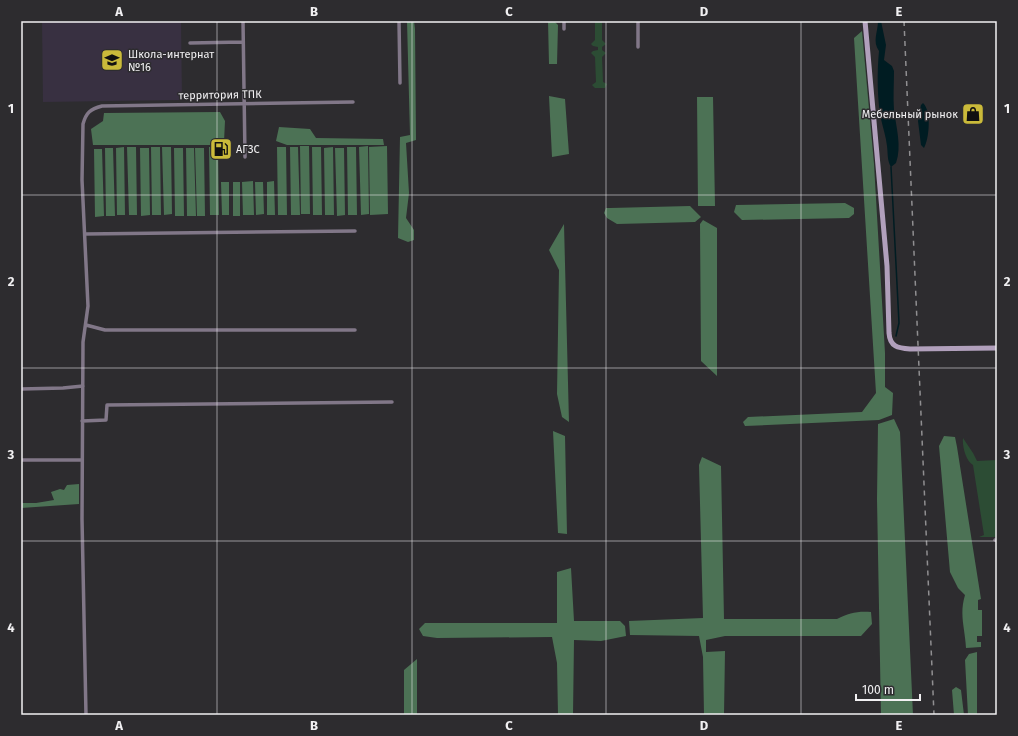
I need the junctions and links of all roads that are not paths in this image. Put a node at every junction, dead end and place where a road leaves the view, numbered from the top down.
1 (243, 21) edge
2 (399, 21) edge
3 (564, 21) edge
4 (638, 21) edge
5 (865, 21) edge
6 (564, 29) dead end
7 (243, 42) junction
8 (190, 43) dead end
9 (638, 47) dead end
10 (400, 83) dead end
11 (353, 102) dead end
12 (244, 104) junction
13 (245, 157) dead end
14 (355, 231) dead end
15 (85, 234) junction
16 (86, 325) junction
17 (355, 330) dead end
18 (997, 348) edge
19 (83, 386) junction
20 (21, 389) edge
21 (392, 402) dead end
22 (82, 421) junction
23 (21, 460) edge
24 (82, 460) junction
25 (86, 715) edge

1 - 7 street
2 - 10 street
3 - 6 street
4 - 9 street
5 - 18 main road
7 - 8 street
7 - 12 street
11 - 12 street, территория ТПК
12 - 13 street
12 - 15 street, территория ТПК
14 - 15 street
15 - 16 street
16 - 17 street
16 - 19 street
19 - 20 street
19 - 22 street
21 - 22 street
22 - 24 street
23 - 24 street
24 - 25 street

